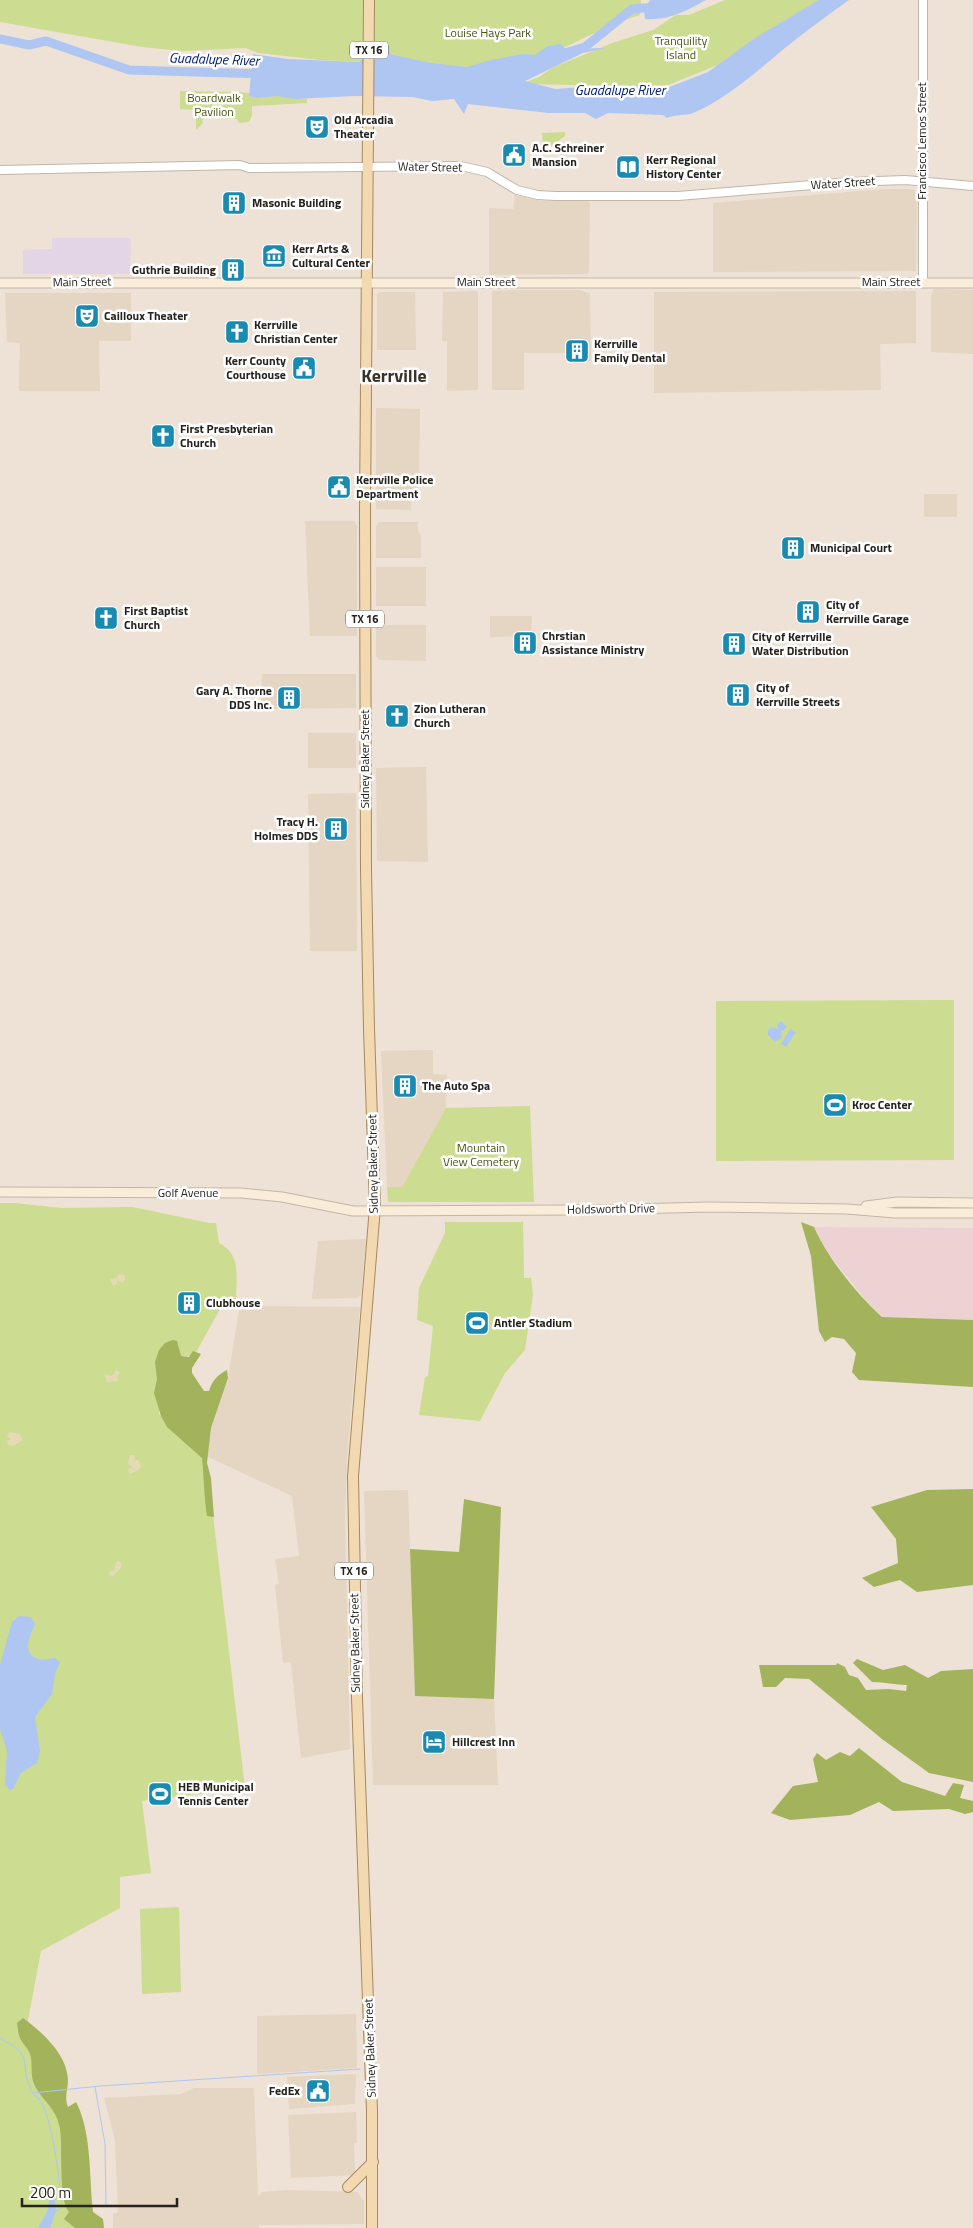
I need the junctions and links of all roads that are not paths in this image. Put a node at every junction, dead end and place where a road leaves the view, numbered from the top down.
1 (369, 0) edge
2 (922, 0) edge
3 (368, 167) junction
4 (0, 170) edge
5 (922, 181) junction
6 (973, 186) edge
7 (367, 282) junction
8 (923, 282) junction
9 (971, 282) edge
10 (0, 283) edge
11 (0, 1192) edge
12 (973, 1203) edge
13 (848, 1209) junction
14 (375, 1211) junction
15 (973, 1213) edge
16 (373, 2162) junction
17 (348, 2187) dead end
18 (372, 2228) edge

1 - 3 main road, Sidney Baker Street / TX 16
2 - 5 street, Francisco Lemos Street
3 - 4 street, Water Street
3 - 5 street, Water Street
3 - 7 main road, Sidney Baker Street / TX 16
5 - 6 street, Water Street
5 - 8 street, Francisco Lemos Street
7 - 8 main road, Main Street
7 - 10 main road, Main Street
7 - 14 main road, Sidney Baker Street / TX 16
8 - 9 main road, Main Street
11 - 14 main road, Golf Avenue
12 - 13 main road, Holdsworth Drive
13 - 14 main road, Holdsworth Drive
13 - 15 main road, Holdsworth Drive
14 - 16 main road, Sidney Baker Street / TX 16
16 - 17 main road
16 - 18 main road, Sidney Baker Street / TX 16

